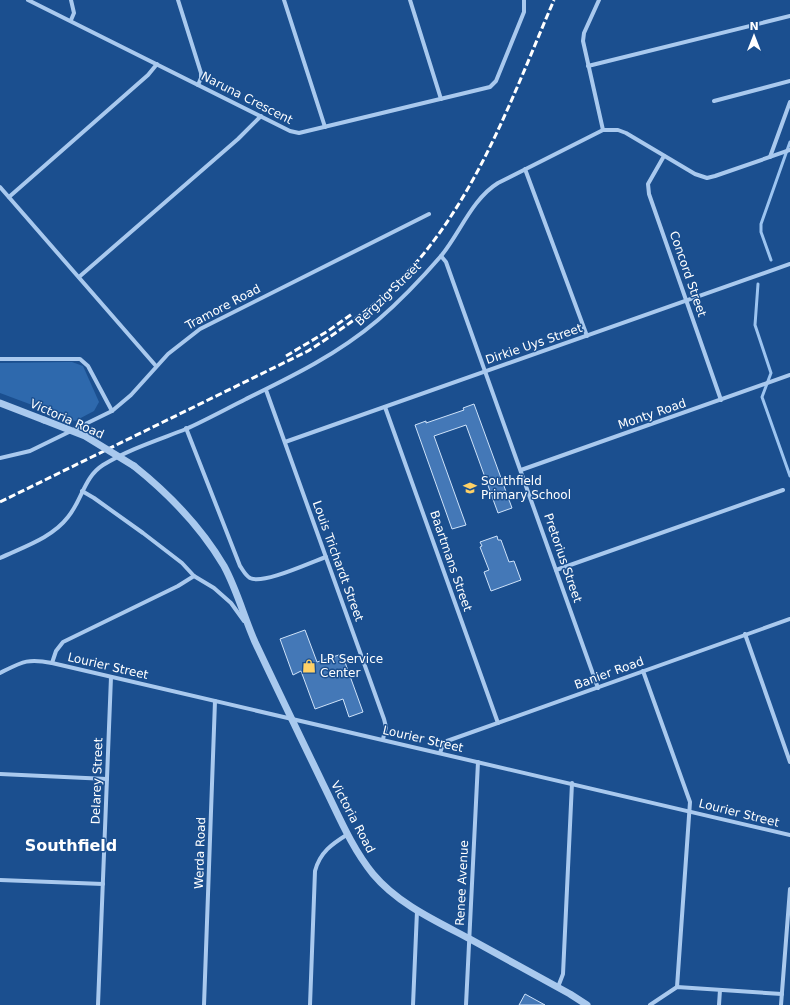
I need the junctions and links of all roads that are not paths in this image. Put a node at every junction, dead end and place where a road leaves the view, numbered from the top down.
1 (28, 0) edge
2 (71, 0) edge
3 (178, 0) edge
4 (284, 0) edge
5 (410, 0) edge
6 (524, 0) edge
7 (599, 0) edge
8 (790, 16) edge
9 (70, 20) junction
10 (157, 64) junction
11 (588, 66) junction
12 (790, 81) edge
13 (198, 84) junction
14 (441, 100) junction
15 (714, 101) dead end
16 (790, 102) edge
17 (261, 116) junction
18 (325, 127) junction
19 (603, 130) junction
20 (790, 150) edge
21 (664, 156) junction
22 (770, 157) junction
23 (525, 169) junction
24 (0, 187) edge
25 (9, 197) junction
26 (429, 214) dead end
27 (441, 256) junction
28 (790, 264) edge
29 (79, 277) junction
30 (687, 300) junction
31 (587, 336) junction
32 (0, 359) edge
33 (156, 366) junction
34 (484, 371) junction
35 (790, 376) edge
36 (266, 390) junction
37 (721, 400) junction
38 (0, 403) edge
39 (384, 407) junction
40 (112, 411) junction
41 (186, 428) junction
42 (285, 442) junction
43 (0, 458) edge
44 (521, 470) junction
45 (783, 490) dead end
46 (82, 491) junction
47 (326, 557) junction
48 (0, 558) edge
49 (556, 570) junction
50 (194, 576) junction
51 (790, 619) edge
52 (249, 628) junction
53 (745, 634) junction
54 (52, 663) junction
55 (643, 671) junction
56 (0, 673) edge
57 (111, 677) junction
58 (598, 688) junction
59 (216, 701) junction
60 (291, 719) junction
61 (498, 723) junction
62 (383, 739) junction
63 (440, 753) junction
64 (478, 762) junction
65 (790, 762) edge
66 (0, 774) edge
67 (107, 779) junction
68 (572, 783) junction
69 (690, 811) junction
70 (348, 834) junction
71 (790, 835) edge
72 (0, 880) edge
73 (103, 884) junction
74 (790, 889) edge
75 (417, 911) junction
76 (469, 939) junction
77 (677, 987) junction
78 (558, 988) junction
79 (720, 990) junction
80 (782, 994) junction
81 (98, 1005) edge
82 (204, 1005) edge
83 (310, 1005) edge
84 (413, 1005) edge
85 (466, 1005) edge
86 (587, 1005) edge
87 (650, 1005) edge
88 (719, 1005) edge
89 (781, 1005) edge

1 - 9 street, Naruna Crescent
2 - 9 street
3 - 13 street
4 - 18 street
5 - 14 street
6 - 14 street, Naruna Crescent
7 - 11 street
8 - 11 street
9 - 10 street, Naruna Crescent
10 - 13 street, Naruna Crescent
10 - 25 street
11 - 19 street
12 - 15 street
13 - 17 street, Naruna Crescent
14 - 18 street, Naruna Crescent
16 - 22 street
17 - 18 street, Naruna Crescent
17 - 29 street
19 - 21 street
19 - 23 street, Bergzig Street
20 - 22 street
21 - 22 street
21 - 30 street, Concord Street
23 - 27 street, Bergzig Street
23 - 31 street
24 - 25 street
25 - 29 street
26 - 33 street, Tramore Road
27 - 34 street, Pretorius Street
27 - 36 street, Bergzig Street
28 - 30 street, Dirkie Uys Street
29 - 33 street
30 - 31 street, Dirkie Uys Street
30 - 37 street, Concord Street
31 - 34 street, Dirkie Uys Street
32 - 40 street
33 - 40 street, Tramore Road
34 - 39 street, Dirkie Uys Street
34 - 44 street, Pretorius Street
35 - 37 street, Monty Road
36 - 41 street, Bergzig Street
36 - 42 street, Louis Trichardt Street
37 - 44 street, Monty Road
38 - 52 street, Victoria Road, bridge
39 - 42 street, Dirkie Uys Street
39 - 61 street, Baartmans Street
40 - 43 street, Tramore Road
41 - 46 street, Bergzig Street
41 - 47 street
42 - 47 street, Louis Trichardt Street
44 - 49 street, Pretorius Street
45 - 49 street
46 - 48 street, Bergzig Street
46 - 50 street, Victoria Road
47 - 62 street, Louis Trichardt Street
49 - 58 street, Pretorius Street
50 - 52 street, Victoria Road
50 - 54 street
51 - 53 street, Banier Road
52 - 60 street, Victoria Road
53 - 55 street, Banier Road
53 - 65 street
54 - 56 street, Lourier Street
54 - 57 street, Lourier Street
55 - 58 street, Banier Road
55 - 69 street
57 - 59 street, Lourier Street
57 - 67 street, Delarey Street
58 - 61 street, Banier Road
59 - 60 street, Lourier Street
59 - 82 street, Werda Road
60 - 62 street, Lourier Street
60 - 70 street, Victoria Road
61 - 63 street, Banier Road
62 - 63 street, Lourier Street
63 - 64 street, Lourier Street
64 - 68 street, Lourier Street
64 - 76 street, Renee Avenue
66 - 67 street
67 - 73 street, Delarey Street
68 - 69 street, Lourier Street
68 - 78 street
69 - 71 street, Lourier Street
69 - 77 street
70 - 75 street, Victoria Road
70 - 83 street
72 - 73 street
73 - 81 street, Delarey Street
74 - 80 street
75 - 76 street, Victoria Road
75 - 84 street
76 - 78 street, Victoria Road
76 - 85 street, Renee Avenue
77 - 79 street
77 - 87 street
78 - 86 street, Victoria Road
79 - 80 street
79 - 88 street
80 - 89 street

